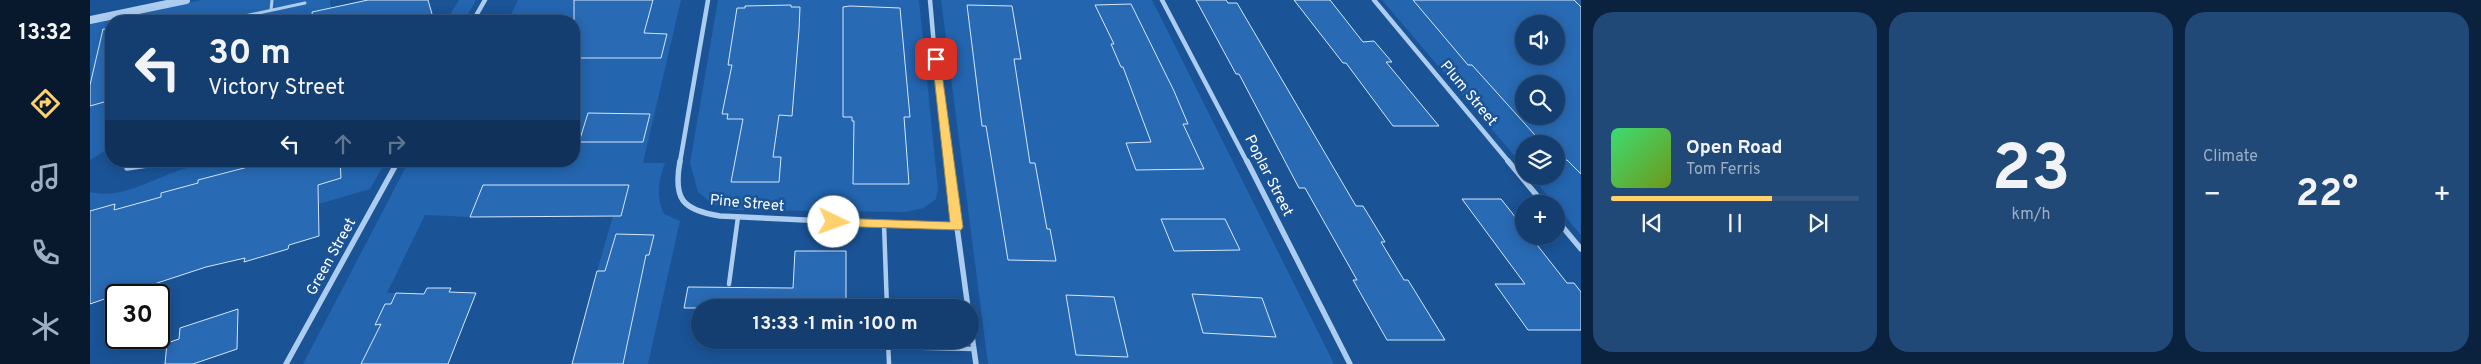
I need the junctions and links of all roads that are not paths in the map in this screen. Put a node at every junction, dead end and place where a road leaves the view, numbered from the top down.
1 (186, 0) edge
2 (272, 0) edge
3 (485, 0) edge
4 (708, 0) edge
5 (930, 0) edge
6 (1162, 0) edge
7 (1374, 0) edge
8 (305, 3) dead end
9 (271, 10) junction
10 (114, 15) edge
11 (248, 15) edge
12 (477, 15) edge
13 (105, 17) edge
14 (90, 20) edge
15 (134, 167) edge
16 (395, 167) edge
17 (127, 168) dead end
18 (1536, 195) edge
19 (738, 217) junction
20 (884, 224) junction
21 (957, 227) junction
22 (1565, 230) edge
23 (1581, 249) edge
24 (729, 284) dead end
25 (887, 299) edge
26 (967, 299) edge
27 (888, 349) edge
28 (945, 349) edge
29 (974, 350) joint
30 (286, 364) edge
31 (889, 364) edge
32 (976, 364) edge
33 (1350, 364) edge

1 - 10 street
2 - 9 lane
3 - 12 street
4 - 19 street, Pine Street
5 - 21 street
6 - 33 street, Poplar Street
7 - 18 street, Plum Street
8 - 9 lane
9 - 11 lane
13 - 14 street
15 - 17 street
16 - 30 street, Green Street
19 - 20 street, Pine Street
19 - 24 lane
20 - 21 street, Pine Street
20 - 25 lane
21 - 26 street
22 - 23 street
27 - 31 lane
28 - 29 lane
29 - 32 street

